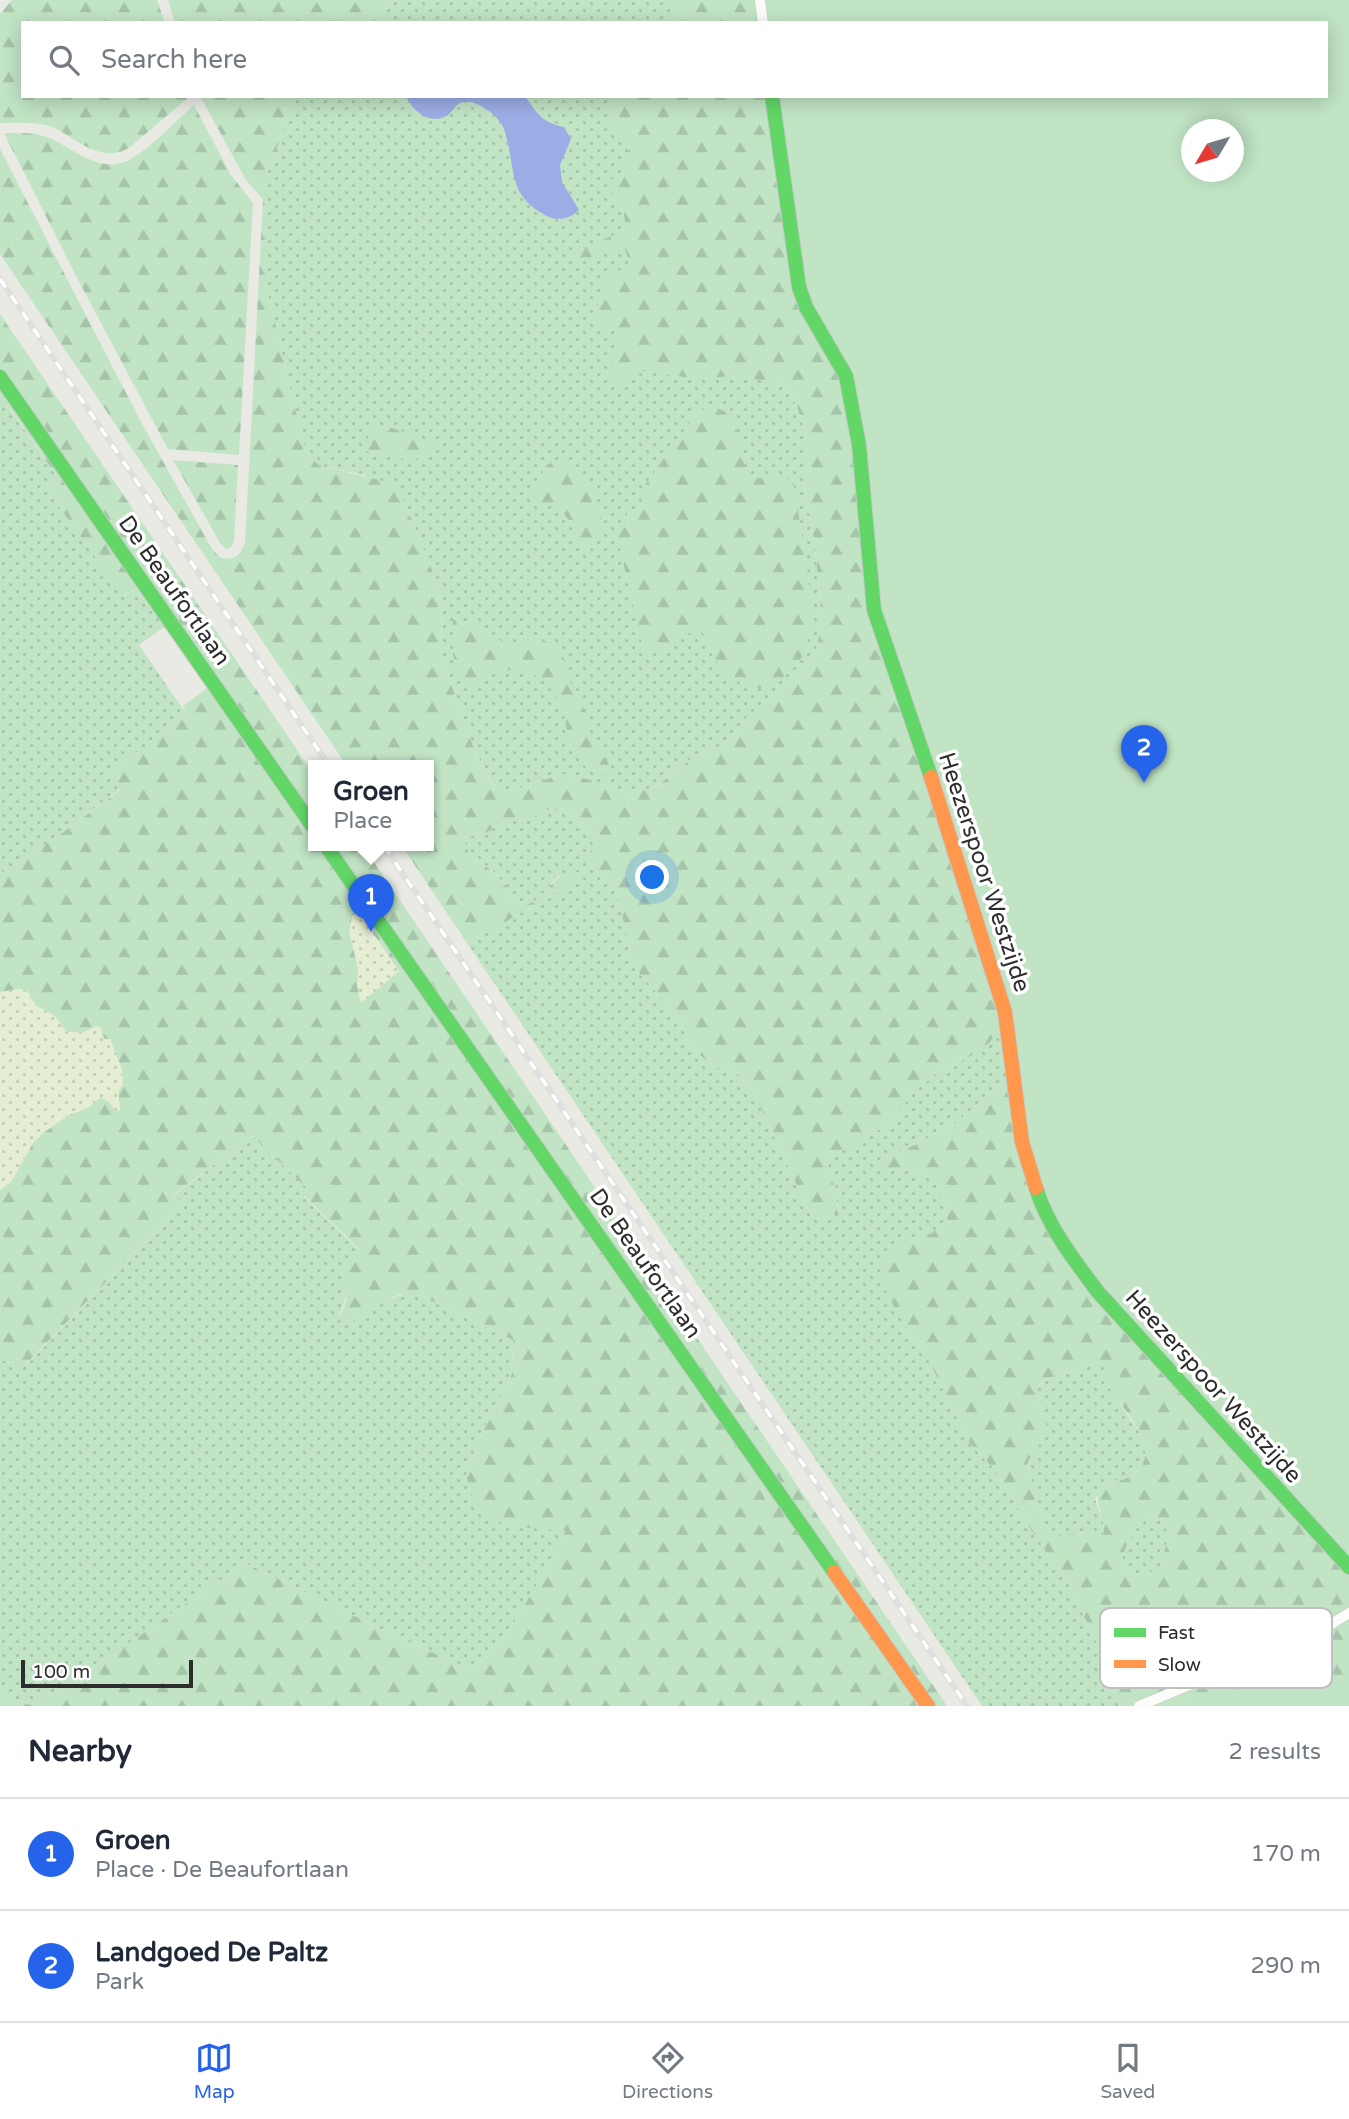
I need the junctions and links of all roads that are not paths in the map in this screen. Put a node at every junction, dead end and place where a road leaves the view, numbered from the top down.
1 (760, 0) edge
2 (763, 21) edge
3 (772, 98) edge
4 (0, 377) edge
5 (308, 820) edge
6 (330, 851) edge
7 (1349, 1567) edge
8 (1349, 1613) edge
9 (1332, 1624) edge
10 (1182, 1688) edge
11 (928, 1706) edge
12 (1139, 1706) edge

1 - 2 street
3 - 7 street, Heezerspoor Westzijde
4 - 5 street, De Beaufortlaan
6 - 11 street, De Beaufortlaan
8 - 9 street
10 - 12 street

